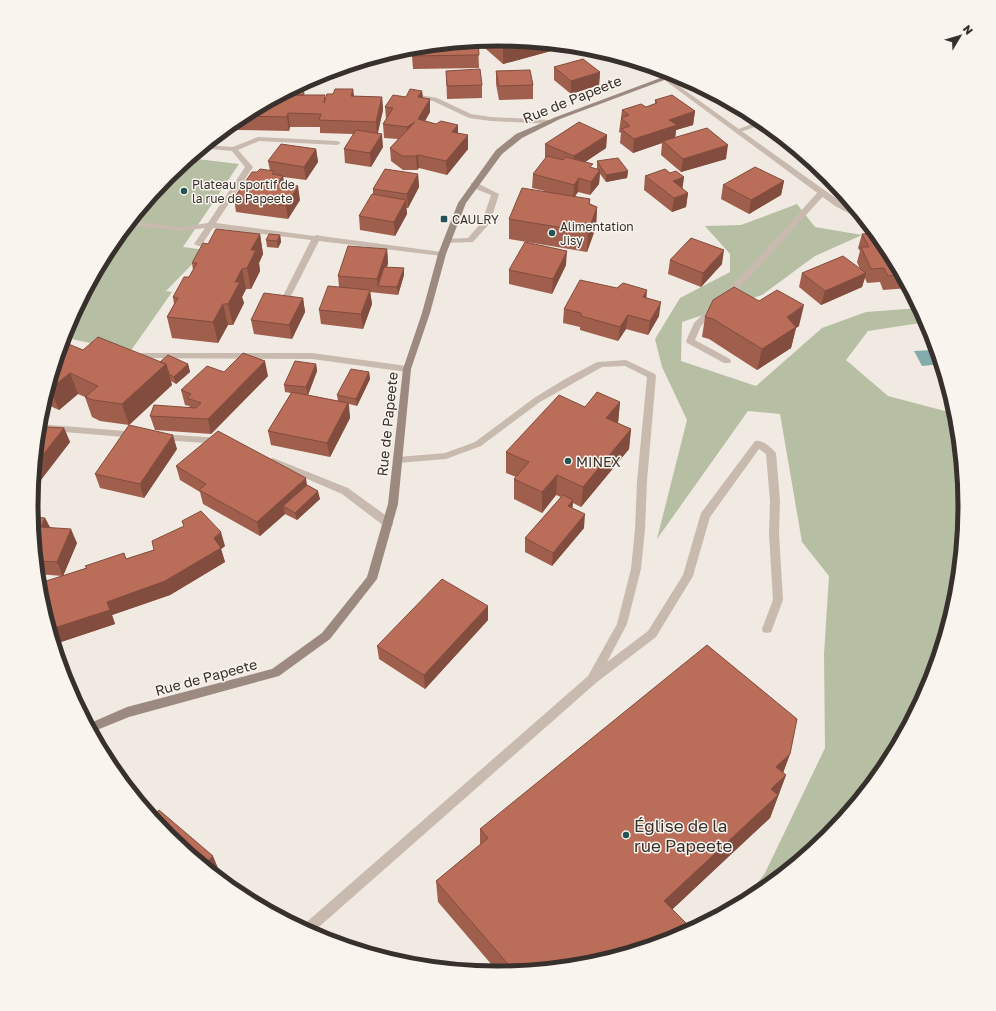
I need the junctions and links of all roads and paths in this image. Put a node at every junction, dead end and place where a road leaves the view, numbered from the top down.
1 (665, 78) joint
2 (409, 95) edge
3 (550, 122) junction
4 (757, 125) edge
5 (738, 130) junction
6 (337, 144) dead end
7 (210, 147) edge
8 (234, 149) junction
9 (474, 185) junction
10 (822, 193) junction
11 (851, 211) edge
12 (134, 224) edge
13 (210, 225) junction
14 (317, 238) junction
15 (447, 241) junction
16 (198, 244) dead end
17 (442, 254) junction
18 (287, 296) edge
19 (124, 356) edge
20 (727, 361) dead end
21 (407, 369) junction
22 (45, 427) edge
23 (231, 442) edge
24 (266, 458) edge
25 (398, 460) junction
26 (388, 523) junction
27 (767, 629) dead end
28 (592, 680) junction
29 (95, 726) edge
30 (311, 925) edge

1 - 3 street, Rue de Papeete
1 - 5 street
2 - 3 street
3 - 9 street, Rue de Papeete
4 - 5 street
5 - 10 street
6 - 8 street
7 - 8 street
8 - 13 street
9 - 15 street, Rue de Papeete
9 - 15 street
10 - 11 street
10 - 20 street
12 - 13 street
13 - 14 street
13 - 16 street
14 - 17 street
14 - 18 street
15 - 17 street, Rue de Papeete
17 - 21 street, Rue de Papeete
19 - 21 street
21 - 25 street, Rue de Papeete
22 - 23 street
24 - 26 street
25 - 26 street, Rue de Papeete
25 - 28 street
26 - 29 street, Rue de Papeete
27 - 28 street
28 - 30 street

